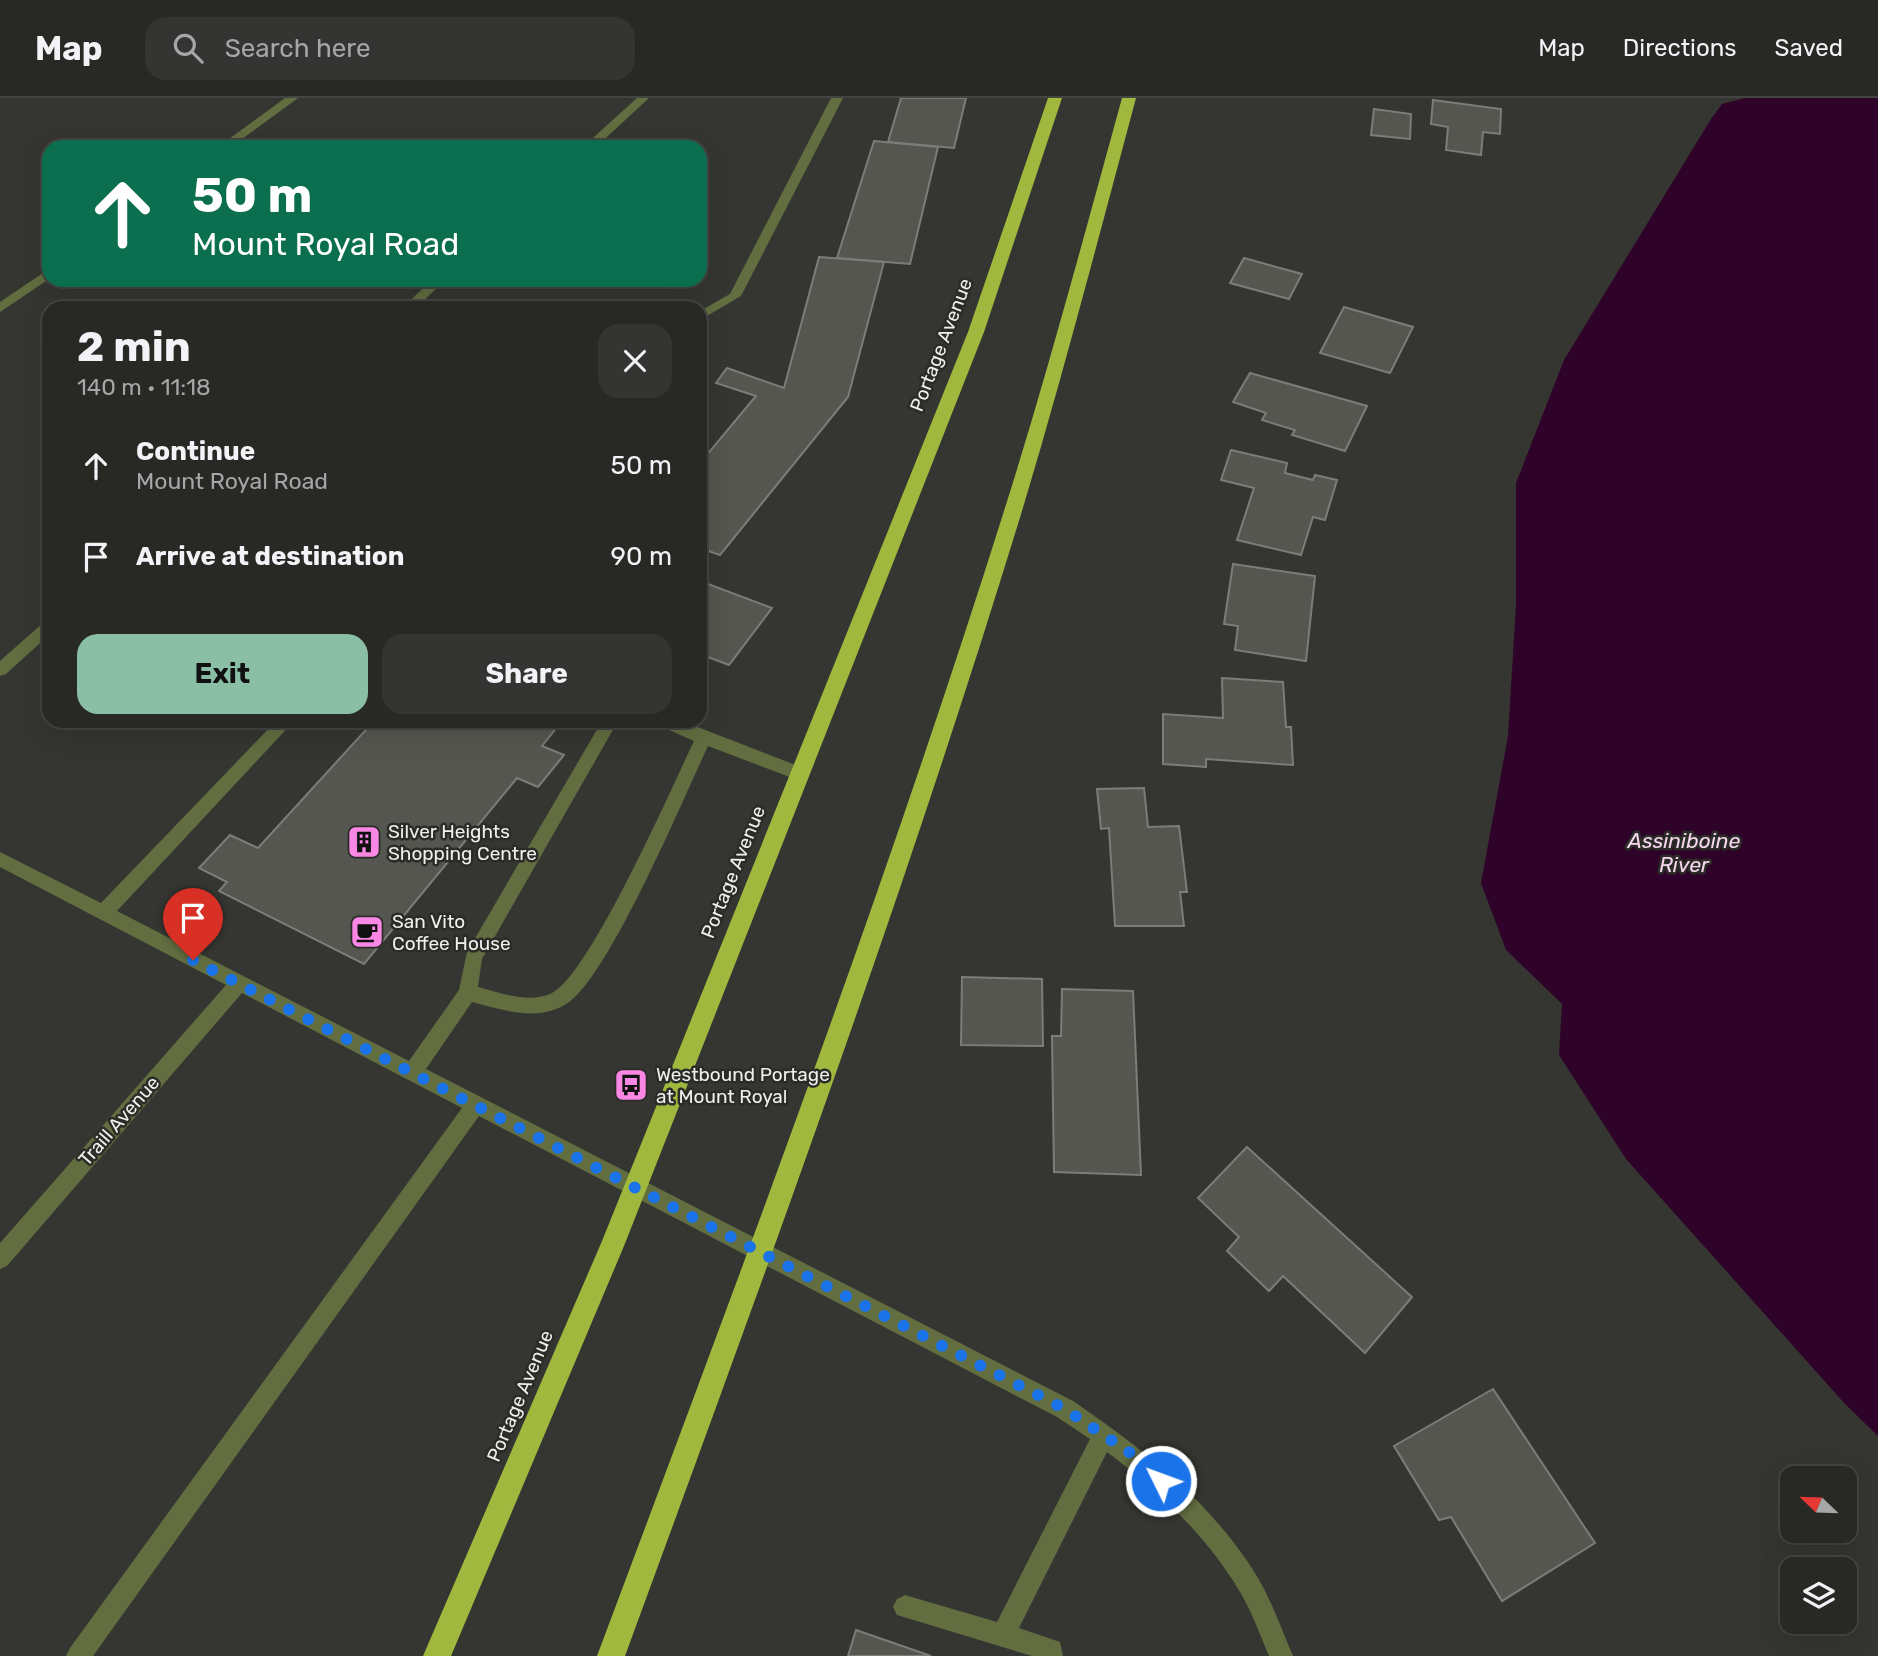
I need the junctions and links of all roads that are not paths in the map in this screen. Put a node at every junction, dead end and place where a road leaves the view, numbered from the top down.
1 (292, 98) edge
2 (643, 98) edge
3 (836, 98) edge
4 (1055, 98) edge
5 (1129, 98) edge
6 (234, 140) edge
7 (598, 140) edge
8 (42, 278) edge
9 (431, 287) edge
10 (416, 301) edge
11 (0, 308) edge
12 (707, 312) edge
13 (42, 632) edge
14 (0, 670) edge
15 (279, 728) edge
16 (606, 728) edge
17 (682, 728) edge
18 (704, 738) junction
19 (800, 774) junction
20 (0, 859) edge
21 (103, 913) junction
22 (238, 984) junction
23 (468, 993) junction
24 (412, 1073) junction
25 (475, 1106) junction
26 (636, 1188) junction
27 (761, 1251) junction
28 (0, 1259) edge
29 (1104, 1435) junction
30 (905, 1606) dead end
31 (1002, 1636) junction
32 (78, 1656) edge
33 (437, 1656) edge
34 (611, 1656) edge
35 (1051, 1656) edge
36 (1281, 1656) edge

1 - 6 street
2 - 7 street
3 - 12 street
4 - 19 highway, Portage Avenue
5 - 27 highway
8 - 11 street
9 - 10 street
13 - 14 street
15 - 21 street
16 - 23 street
17 - 18 street
18 - 19 street
18 - 23 street
19 - 26 highway, Portage Avenue
20 - 21 street
21 - 22 street
22 - 24 street
22 - 28 street, Traill Avenue
23 - 24 street
24 - 25 street
25 - 26 street
25 - 32 street
26 - 27 street
26 - 33 highway, Portage Avenue
27 - 29 street
27 - 34 highway
29 - 31 street
29 - 36 street
30 - 31 street
31 - 35 street

